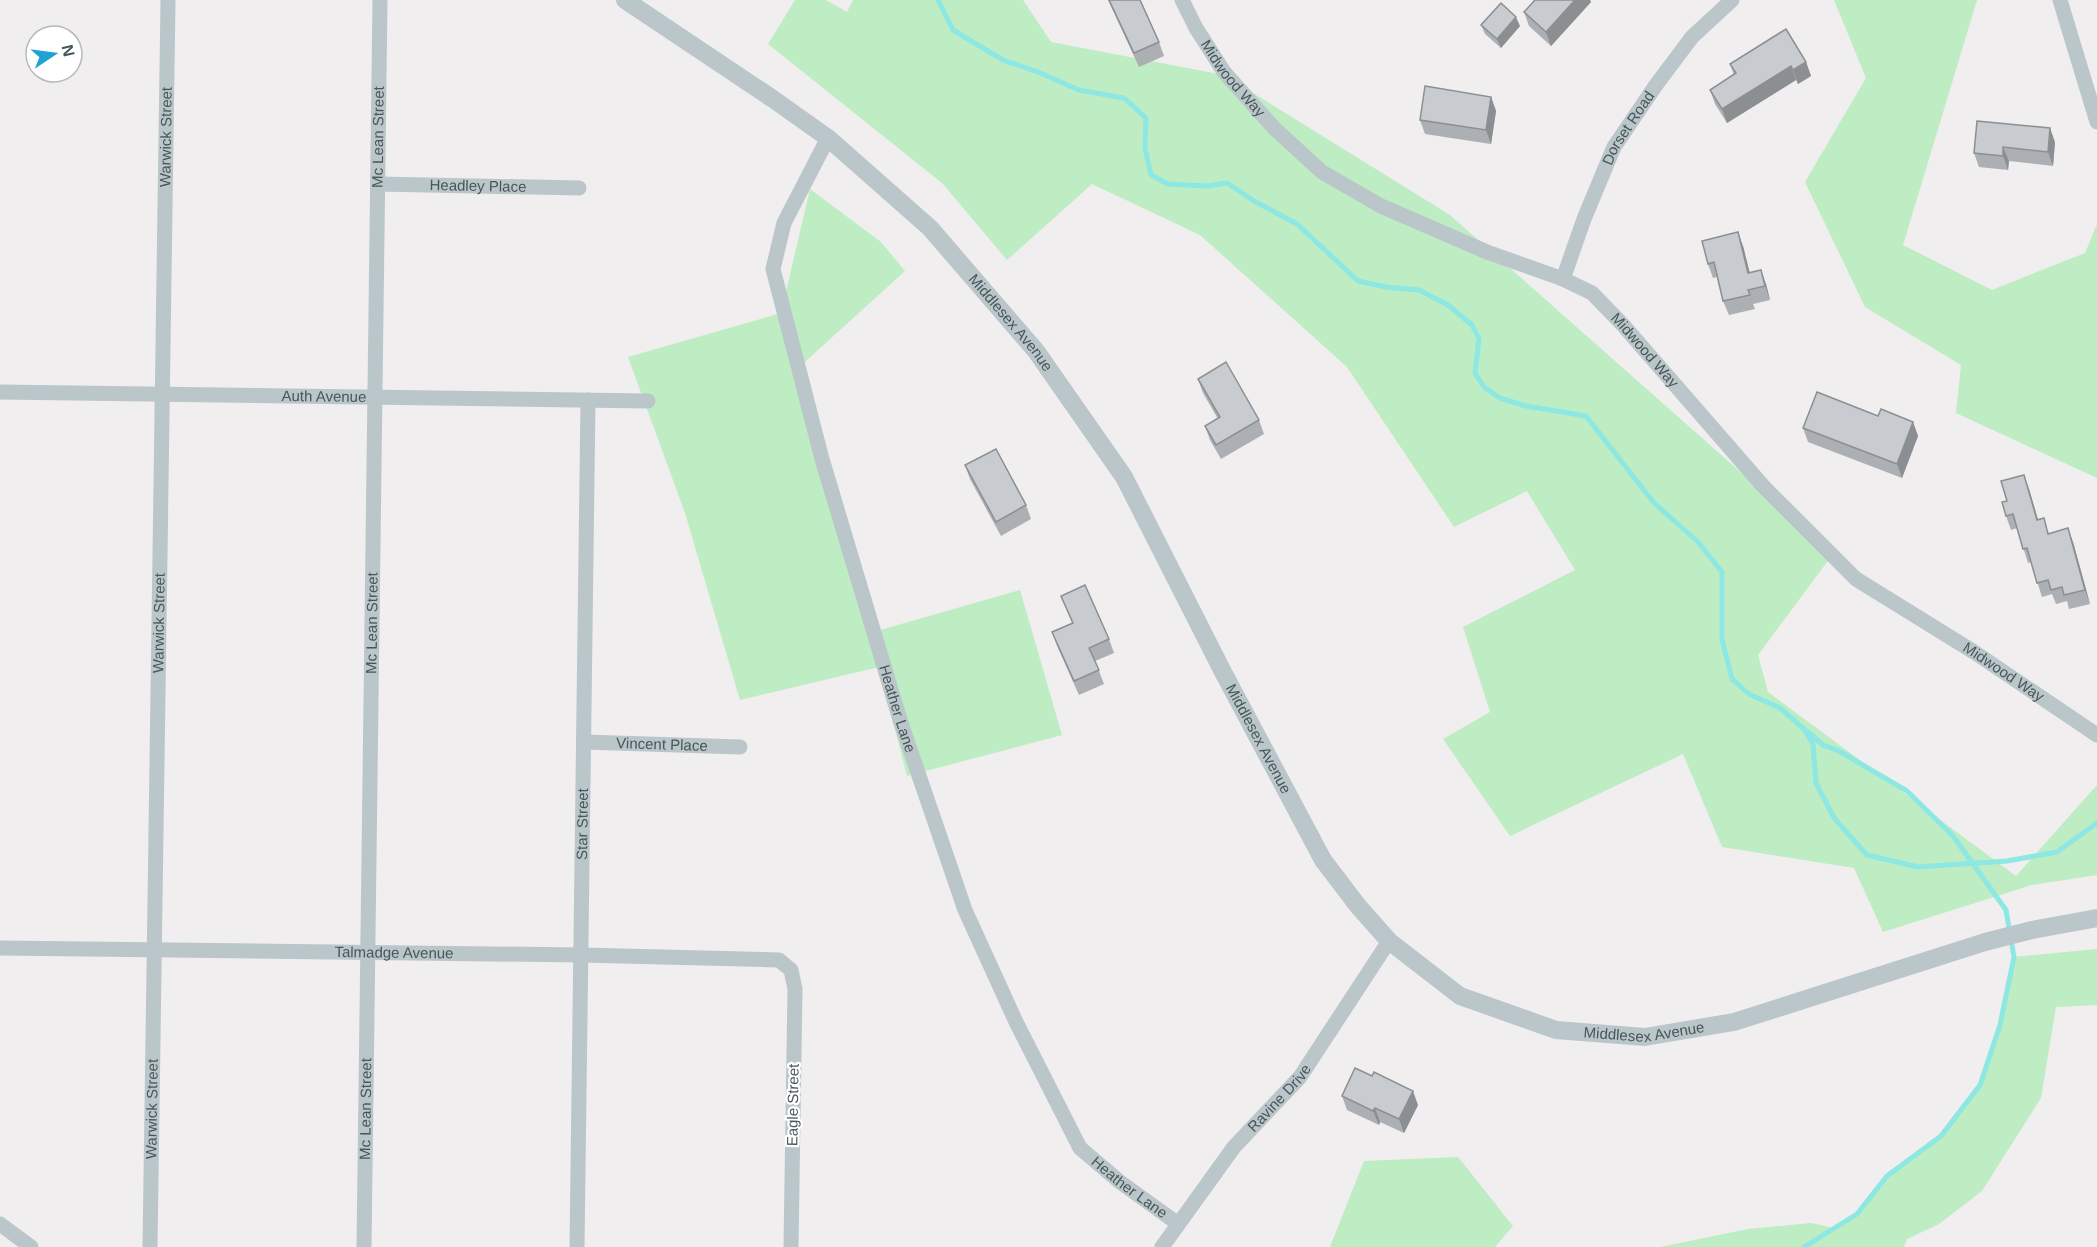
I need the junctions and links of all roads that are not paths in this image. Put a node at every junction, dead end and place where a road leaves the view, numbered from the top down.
1 (168, 0) edge
2 (380, 0) edge
3 (625, 0) edge
4 (1182, 0) edge
5 (1732, 0) edge
6 (2060, 0) edge
7 (2097, 122) edge
8 (828, 138) junction
9 (378, 184) junction
10 (579, 188) dead end
11 (1563, 279) junction
12 (0, 392) edge
13 (162, 395) junction
14 (375, 397) junction
15 (588, 400) junction
16 (648, 401) dead end
17 (2097, 735) edge
18 (584, 742) junction
19 (740, 747) dead end
20 (2097, 918) edge
21 (1389, 941) junction
22 (0, 948) edge
23 (155, 950) junction
24 (368, 953) junction
25 (581, 955) junction
26 (788, 965) joint
27 (1177, 1223) junction
28 (0, 1224) edge
29 (31, 1247) edge
30 (150, 1247) edge
31 (364, 1247) edge
32 (577, 1247) edge
33 (791, 1247) edge
34 (1162, 1247) edge

1 - 13 street, Warwick Street
2 - 9 street, Mc Lean Street
3 - 8 street, Middlesex Avenue
4 - 11 street, Midwood Way
5 - 11 street, Dorset Road
6 - 7 street
8 - 21 street, Middlesex Avenue
8 - 27 street, Heather Lane
9 - 10 street, Headley Place
9 - 14 street, Mc Lean Street
11 - 17 street, Midwood Way
12 - 13 street, Auth Avenue
13 - 14 street, Auth Avenue
13 - 23 street, Warwick Street
14 - 15 street, Auth Avenue
14 - 24 street, Mc Lean Street
15 - 16 street, Auth Avenue
15 - 18 street, Star Street
18 - 19 street, Vincent Place
18 - 25 street, Star Street
20 - 21 street, Middlesex Avenue
21 - 27 street, Ravine Drive
22 - 23 street, Talmadge Avenue
23 - 24 street, Talmadge Avenue
23 - 30 street, Warwick Street
24 - 25 street, Talmadge Avenue
24 - 31 street, Mc Lean Street
25 - 26 street, Talmadge Avenue
25 - 32 street, Star Street
26 - 33 street, Eagle Street
27 - 34 street, Ravine Drive
28 - 29 street

